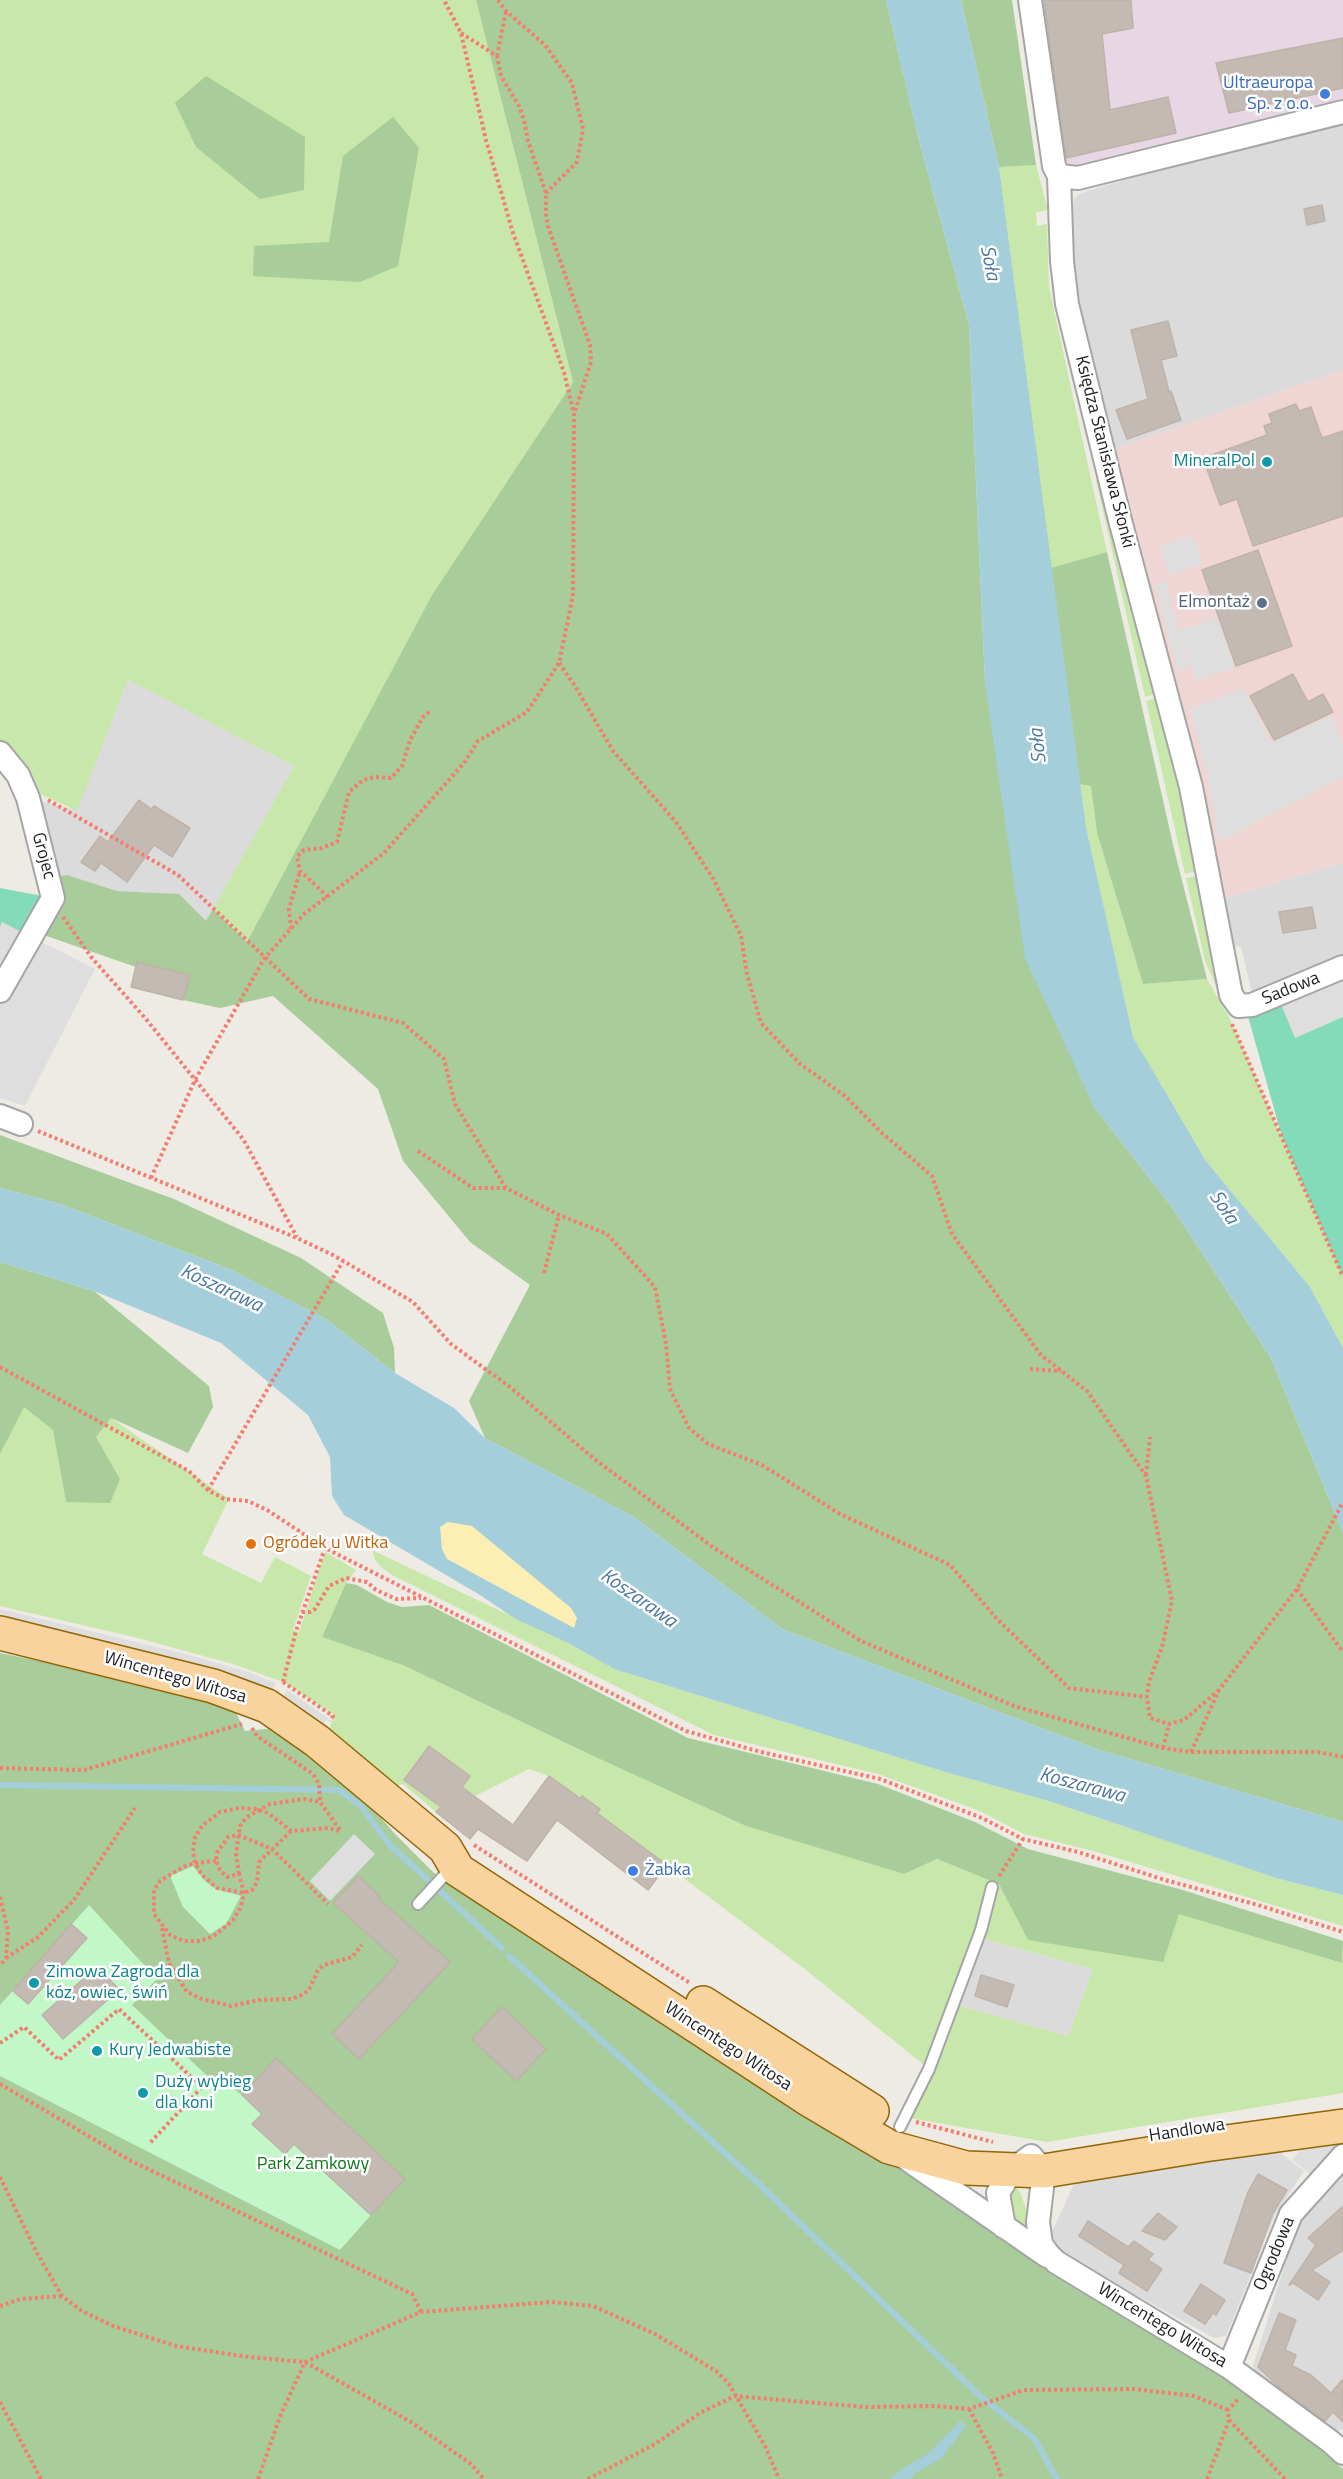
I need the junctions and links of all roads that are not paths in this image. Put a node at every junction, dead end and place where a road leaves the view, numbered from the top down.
1 (1030, 0) edge
2 (1343, 112) edge
3 (1059, 176) junction
4 (0, 753) edge
5 (1343, 967) edge
6 (0, 991) edge
7 (1239, 1006) joint
8 (0, 1633) edge
9 (451, 1858) junction
10 (992, 1887) road end
11 (418, 1904) dead end
12 (1343, 2107) edge
13 (1343, 2126) edge
14 (898, 2131) junction
15 (1343, 2156) edge
16 (1022, 2160) junction
17 (1004, 2227) junction
18 (1056, 2262) junction
19 (1229, 2367) junction
20 (1339, 2444) edge

1 - 3 street, Księdza Stanisława Słonki
2 - 3 street
3 - 7 street, Księdza Stanisława Słonki
4 - 6 street, Grojec
5 - 7 street, Sadowa
8 - 9 main road, Wincentego Witosa
9 - 11 lane
9 - 14 main road, Wincentego Witosa
10 - 14 lane
12 - 16 main road, Handlowa
13 - 16 main road, Handlowa
14 - 16 main road, Wincentego Witosa
14 - 17 street
15 - 19 street, Ogrodowa
16 - 17 street
16 - 18 street, Wincentego Witosa
17 - 18 street
18 - 19 street, Wincentego Witosa
19 - 20 street, Wincentego Witosa

